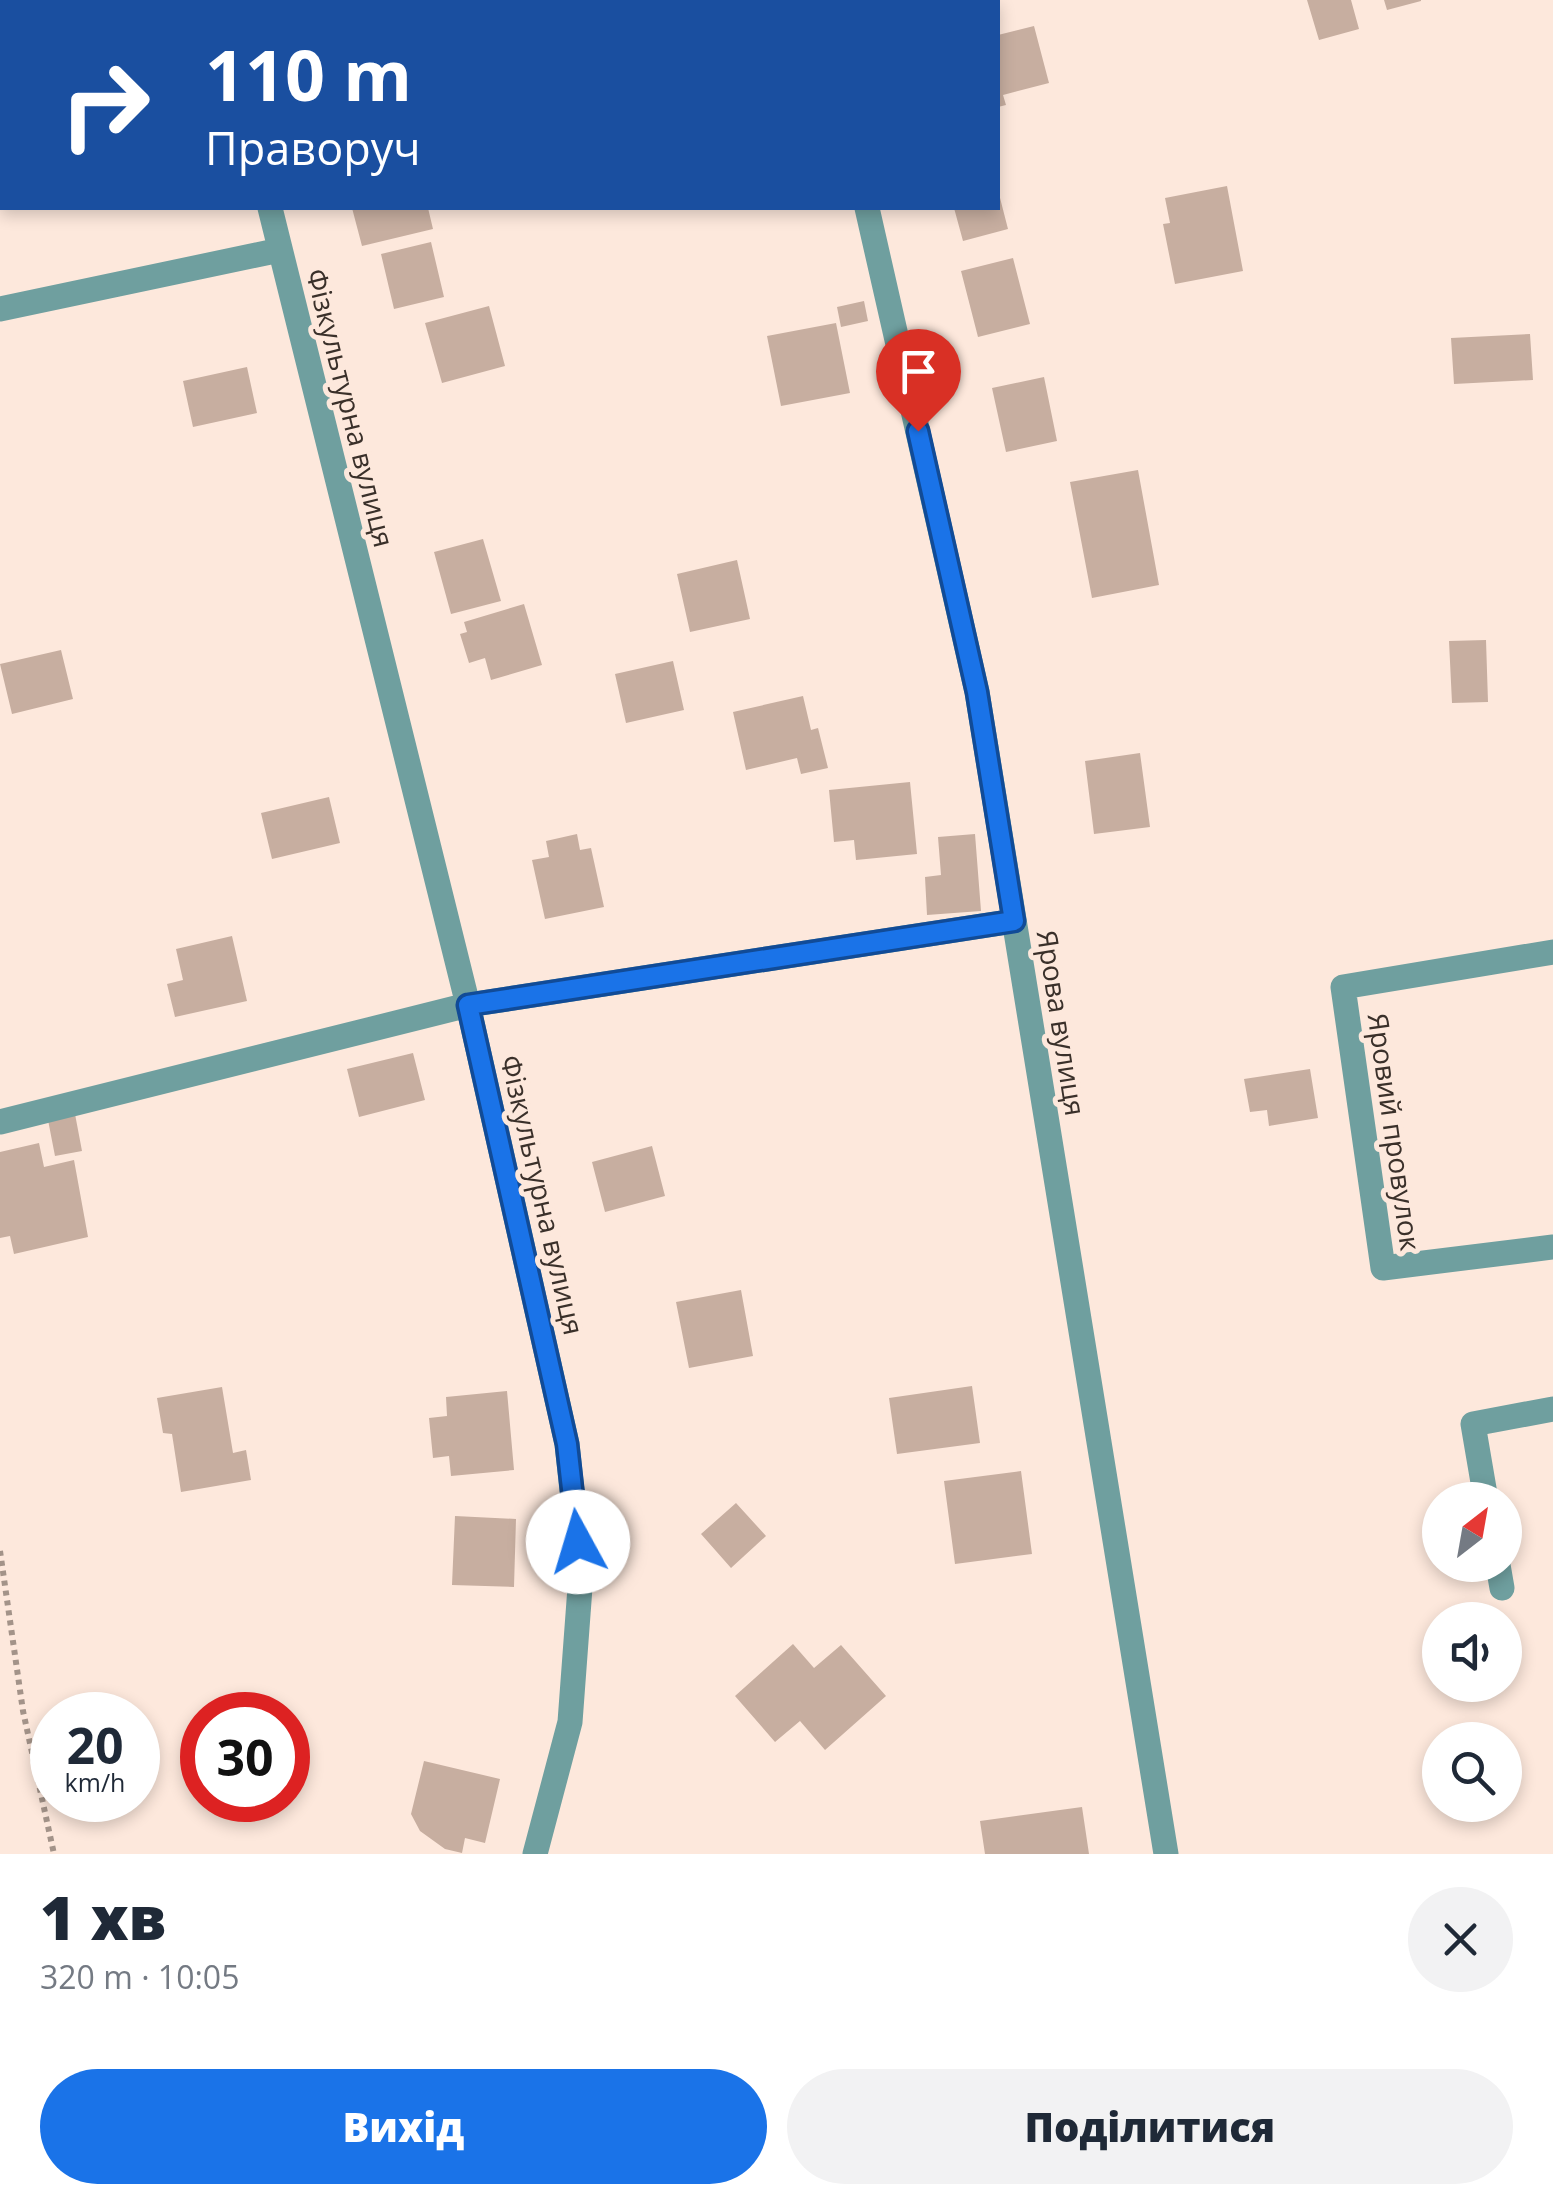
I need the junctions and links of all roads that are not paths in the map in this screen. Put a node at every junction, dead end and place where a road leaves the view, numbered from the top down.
1 (270, 210) edge
2 (867, 210) edge
3 (280, 250) junction
4 (0, 309) edge
5 (1014, 921) junction
6 (1553, 952) edge
7 (468, 1005) junction
8 (0, 1122) edge
9 (1553, 1248) edge
10 (1553, 1409) edge
11 (1483, 1482) edge
12 (535, 1854) edge
13 (1166, 1854) edge

1 - 3 street, Фізкультурна вулиця
2 - 5 street, Ярова вулиця
3 - 4 street
3 - 7 street, Фізкультурна вулиця
5 - 7 street
5 - 13 street, Ярова вулиця
6 - 9 street, Яровий провулок
7 - 8 street
7 - 12 street, Фізкультурна вулиця
10 - 11 street

